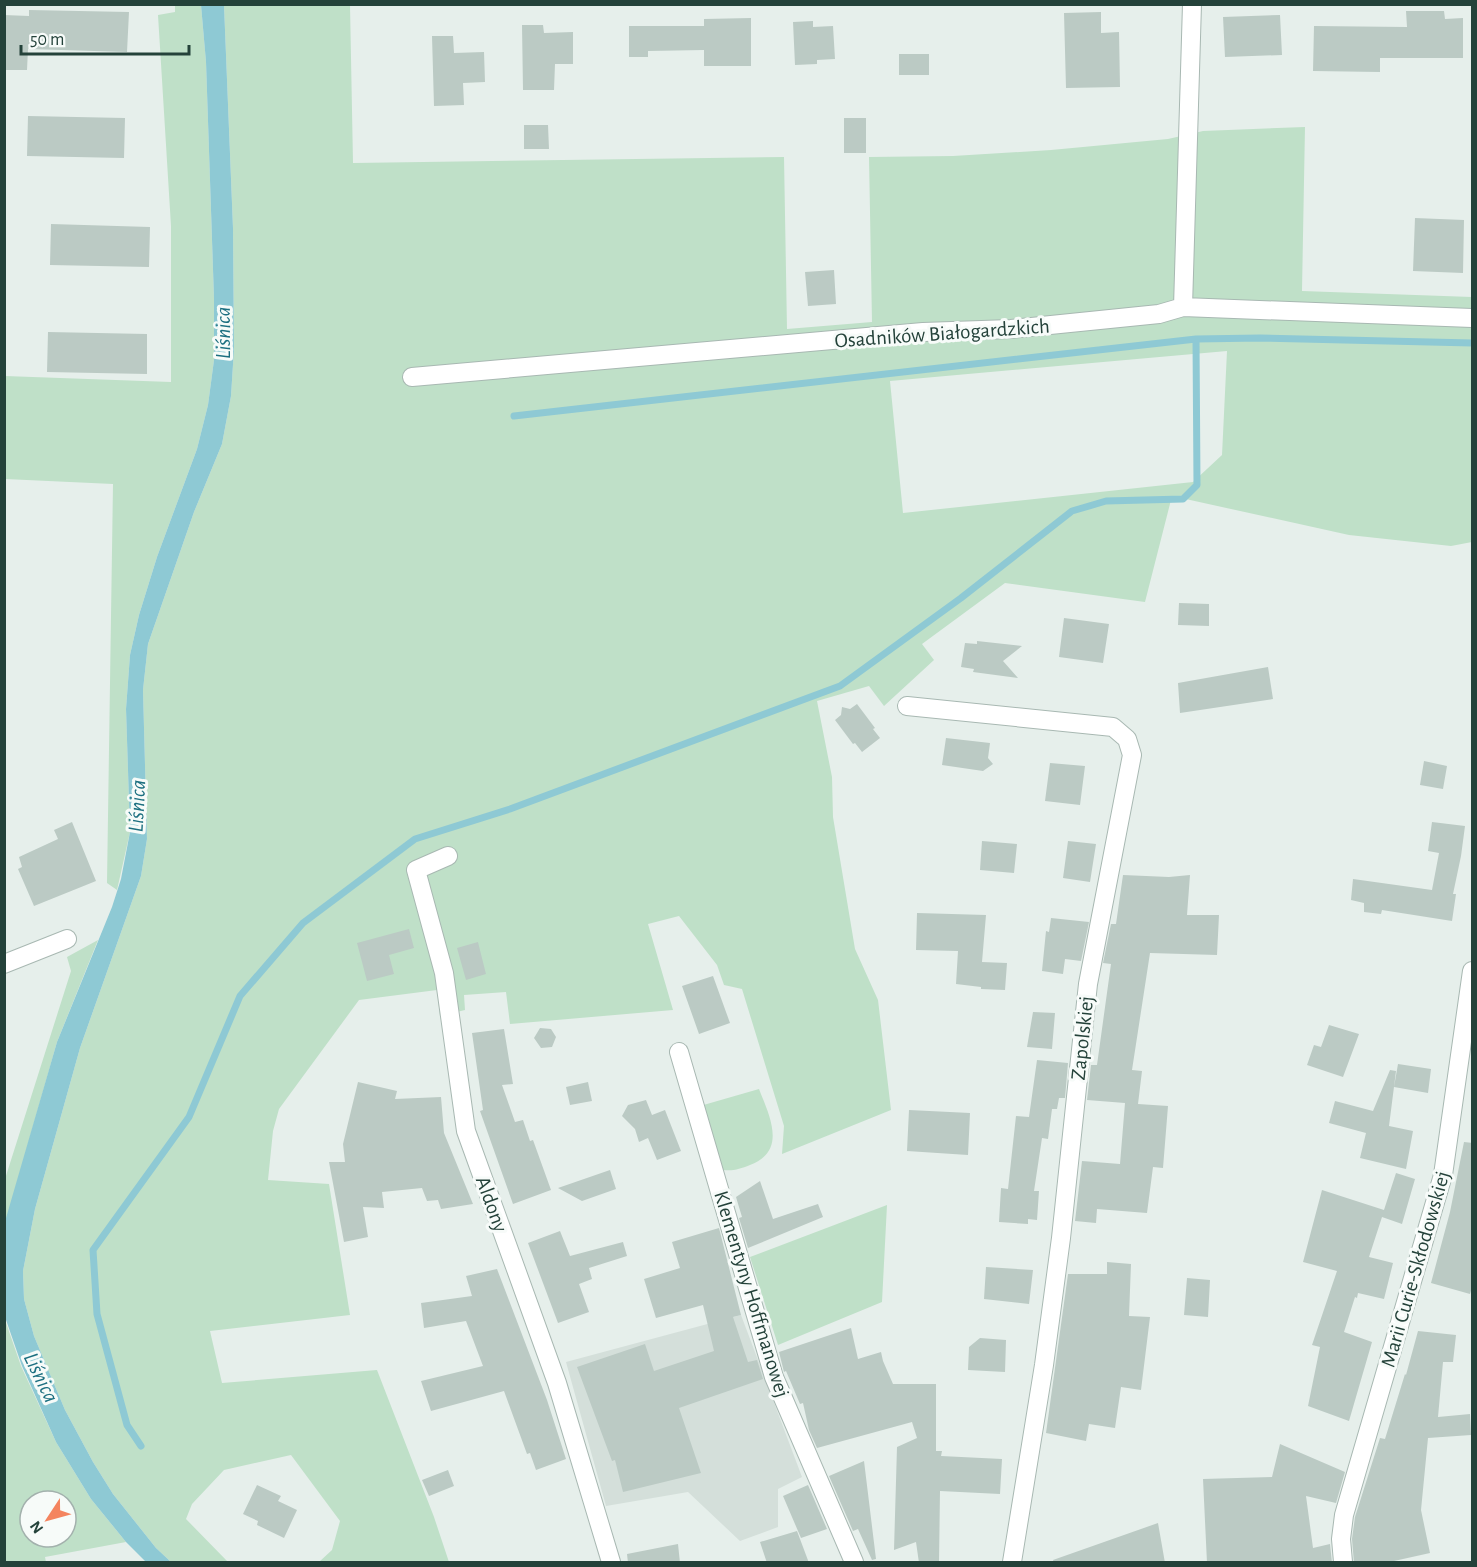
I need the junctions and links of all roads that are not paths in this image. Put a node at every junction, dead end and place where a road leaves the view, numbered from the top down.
1 (1192, 4) edge
2 (1183, 307) junction
3 (1473, 318) edge
4 (412, 377) dead end
5 (907, 706) dead end
6 (448, 856) dead end
7 (67, 939) dead end
8 (4, 964) edge
9 (1473, 971) edge
10 (679, 1052) dead end
11 (611, 1563) edge
12 (854, 1563) edge
13 (1012, 1563) edge
14 (1343, 1563) edge

1 - 2 street
2 - 3 street, Osadników Białogardzkich
2 - 4 street, Osadników Białogardzkich
5 - 13 street, Zapolskiej
6 - 11 street, Aldony
7 - 8 street
9 - 14 street, Marii Curie-Skłodowskiej
10 - 12 street, Klementyny Hoffmanowej

